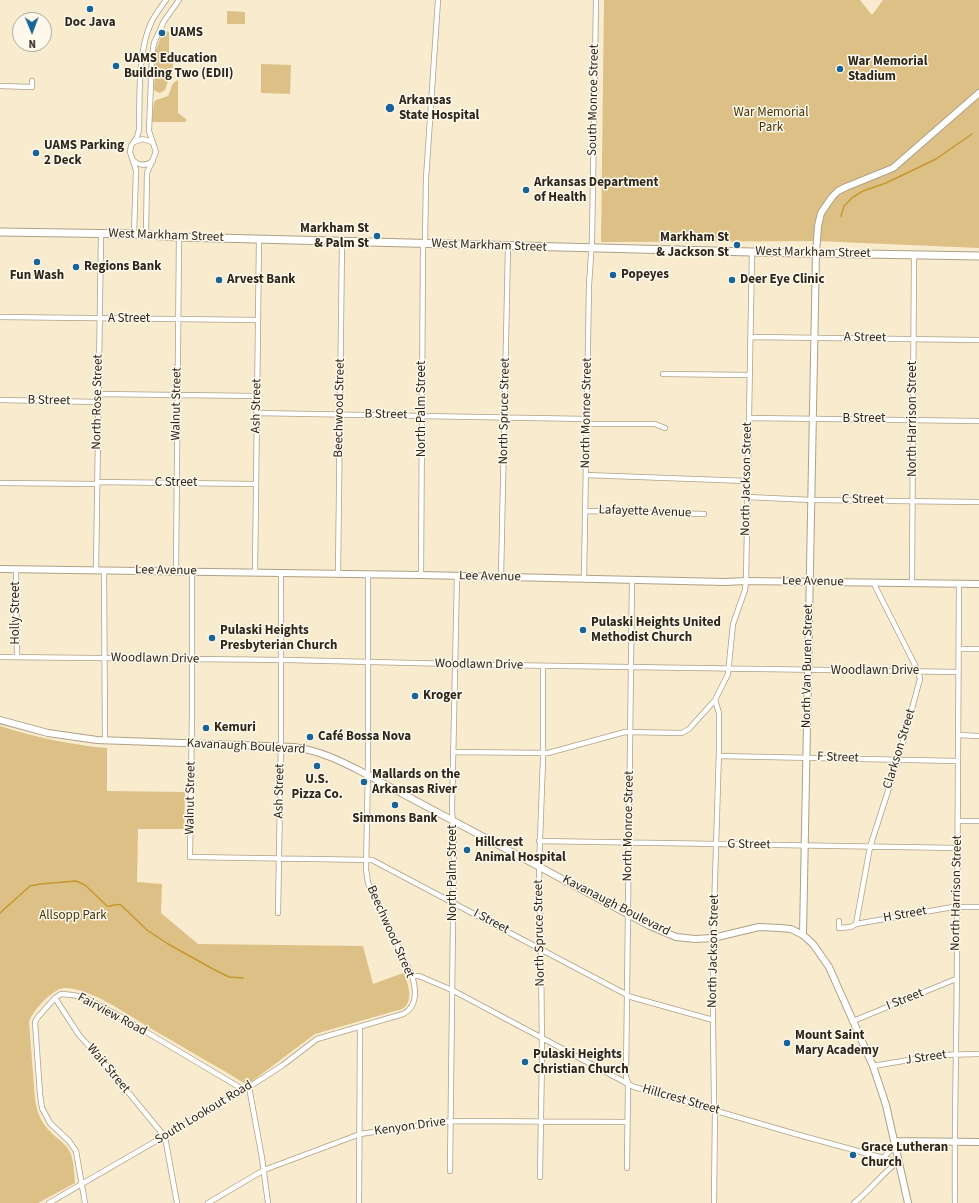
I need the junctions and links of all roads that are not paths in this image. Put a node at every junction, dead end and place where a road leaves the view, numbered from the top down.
1 (166, 0) edge
2 (179, 0) edge
3 (438, 0) edge
4 (596, 0) edge
5 (32, 81) dead end
6 (0, 86) edge
7 (979, 93) edge
8 (134, 142) junction
9 (152, 142) junction
10 (133, 160) junction
11 (153, 161) junction
12 (0, 232) edge
13 (134, 234) junction
14 (101, 235) junction
15 (146, 235) junction
16 (179, 237) junction
17 (259, 239) junction
18 (342, 242) junction
19 (424, 244) junction
20 (508, 246) junction
21 (591, 248) junction
22 (752, 252) junction
23 (816, 253) junction
24 (914, 255) junction
25 (979, 256) edge
26 (0, 317) edge
27 (100, 319) junction
28 (178, 319) junction
29 (258, 320) junction
30 (751, 337) junction
31 (815, 338) junction
32 (914, 339) junction
33 (979, 340) edge
34 (663, 374) dead end
35 (749, 375) junction
36 (98, 394) junction
37 (177, 395) junction
38 (257, 396) junction
39 (0, 400) edge
40 (98, 402) junction
41 (256, 413) junction
42 (340, 414) junction
43 (422, 416) junction
44 (506, 418) junction
45 (749, 418) junction
46 (814, 419) junction
47 (913, 420) junction
48 (587, 421) junction
49 (979, 421) edge
50 (666, 428) dead end
51 (586, 475) junction
52 (747, 481) junction
53 (0, 483) edge
54 (97, 483) junction
55 (176, 483) junction
56 (256, 484) junction
57 (747, 497) junction
58 (812, 500) junction
59 (913, 501) junction
60 (979, 502) edge
61 (585, 510) junction
62 (704, 514) dead end
63 (0, 569) edge
64 (16, 569) junction
65 (96, 570) junction
66 (104, 570) junction
67 (176, 571) junction
68 (192, 571) junction
69 (255, 573) junction
70 (281, 573) junction
71 (338, 574) junction
72 (368, 574) junction
73 (421, 575) junction
74 (457, 576) junction
75 (501, 577) junction
76 (584, 578) junction
77 (632, 580) junction
78 (746, 581) junction
79 (810, 582) junction
80 (873, 582) junction
81 (912, 583) junction
82 (959, 584) junction
83 (979, 584) edge
84 (959, 649) junction
85 (979, 650) edge
86 (0, 657) edge
87 (16, 657) junction
88 (105, 658) junction
89 (192, 659) junction
90 (281, 660) junction
91 (368, 662) junction
92 (456, 664) junction
93 (543, 666) junction
94 (631, 667) junction
95 (729, 668) junction
96 (808, 671) junction
97 (918, 671) junction
98 (958, 672) junction
99 (715, 700) junction
100 (0, 720) edge
101 (630, 733) junction
102 (958, 735) junction
103 (979, 736) edge
104 (105, 741) junction
105 (192, 744) junction
106 (281, 747) junction
107 (453, 752) junction
108 (542, 753) junction
109 (719, 756) junction
110 (806, 757) junction
111 (898, 760) junction
112 (958, 761) junction
113 (368, 775) junction
114 (453, 820) junction
115 (958, 821) junction
116 (979, 821) edge
117 (539, 841) junction
118 (630, 843) junction
119 (716, 844) junction
120 (805, 845) junction
121 (870, 847) junction
122 (958, 848) junction
123 (190, 857) joint
124 (278, 858) junction
125 (366, 859) junction
126 (539, 867) junction
127 (453, 902) junction
128 (957, 906) junction
129 (979, 907) edge
130 (278, 913) dead end
131 (628, 914) junction
132 (839, 921) dead end
133 (856, 924) junction
134 (803, 935) junction
135 (713, 938) junction
136 (541, 948) junction
137 (412, 976) junction
138 (956, 979) junction
139 (452, 990) junction
140 (627, 994) junction
141 (55, 998) junction
142 (713, 1020) junction
143 (853, 1021) junction
144 (360, 1027) junction
145 (541, 1037) junction
146 (956, 1054) junction
147 (979, 1054) edge
148 (873, 1066) junction
149 (628, 1083) junction
150 (249, 1087) junction
151 (244, 1090) junction
152 (716, 1110) junction
153 (451, 1121) junction
154 (541, 1121) junction
155 (627, 1122) junction
156 (360, 1134) junction
157 (165, 1137) junction
158 (954, 1142) junction
159 (979, 1142) edge
160 (895, 1143) junction
161 (883, 1158) junction
162 (898, 1162) junction
163 (627, 1168) dead end
164 (264, 1170) junction
165 (450, 1171) dead end
166 (540, 1177) dead end
167 (81, 1185) junction
168 (49, 1203) edge
169 (85, 1203) edge
170 (177, 1203) edge
171 (208, 1203) edge
172 (268, 1203) edge
173 (359, 1203) edge
174 (714, 1203) edge
175 (854, 1203) edge
176 (908, 1203) edge
177 (955, 1203) edge

1 - 8 street
2 - 9 street
3 - 19 street, North Palm Street
4 - 21 street, South Monroe Street
5 - 6 street
7 - 23 street, North Van Buren Street
8 - 9 street
8 - 10 street
9 - 11 street
10 - 11 street
10 - 13 street
11 - 15 street
12 - 14 main road, West Markham Street
13 - 14 main road, West Markham Street
13 - 15 main road, West Markham Street
14 - 27 street, North Rose Street
15 - 16 main road, West Markham Street
16 - 17 main road, West Markham Street
16 - 28 street, Walnut Street
17 - 18 main road, West Markham Street
17 - 29 street, Ash Street
18 - 19 main road, West Markham Street
18 - 42 street, Beechwood Street
19 - 20 main road, West Markham Street
19 - 43 street, North Palm Street
20 - 21 main road, West Markham Street
20 - 44 street, North Spruce Street
21 - 22 main road, West Markham Street
21 - 48 street, North Monroe Street
22 - 23 main road, West Markham Street
22 - 30 street, North Jackson Street
23 - 24 main road, West Markham Street
23 - 31 street, North Van Buren Street
24 - 25 main road, West Markham Street
24 - 32 street, North Harrison Street
26 - 27 street, A Street
27 - 28 street, A Street
27 - 36 street, North Rose Street
28 - 29 street, A Street
28 - 37 street, Walnut Street
29 - 38 street, Ash Street
30 - 31 street, A Street
30 - 35 street, North Jackson Street
31 - 32 street, A Street
31 - 46 street, North Van Buren Street
32 - 33 street, A Street
32 - 47 street, North Harrison Street
34 - 35 street
35 - 45 street, North Jackson Street
36 - 37 street
36 - 40 street, North Rose Street
37 - 38 street
37 - 55 street, Walnut Street
38 - 41 street, Ash Street
39 - 40 street, B Street
40 - 54 street, North Rose Street
41 - 42 street, B Street
41 - 56 street, Ash Street
42 - 43 street, B Street
42 - 71 street, Beechwood Street
43 - 44 street, B Street
43 - 73 street, North Palm Street
44 - 48 street, B Street
44 - 75 street, North Spruce Street
45 - 46 street, B Street
45 - 52 street, North Jackson Street
46 - 47 street, B Street
46 - 58 street, North Van Buren Street
47 - 49 street, B Street
47 - 59 street, North Harrison Street
48 - 50 street, B Street
48 - 51 street, North Monroe Street
51 - 52 street
51 - 61 street, North Monroe Street
52 - 57 street, North Jackson Street
53 - 54 street, C Street
54 - 55 street, C Street
54 - 65 street, North Rose Street
55 - 56 street, C Street
55 - 67 street, Walnut Street
56 - 69 street, Ash Street
57 - 58 street, C Street
57 - 78 street, North Jackson Street
58 - 59 street, C Street
58 - 79 street, North Van Buren Street
59 - 60 street, C Street
59 - 81 street, North Harrison Street
61 - 62 street, Lafayette Avenue
61 - 76 street, North Monroe Street
63 - 64 street, Lee Avenue
64 - 65 street, Lee Avenue
64 - 87 street, Holly Street
65 - 66 street, Lee Avenue
66 - 67 street, Lee Avenue
66 - 88 street
67 - 68 street, Lee Avenue
68 - 69 street, Lee Avenue
68 - 89 street, Walnut Street
69 - 70 street, Lee Avenue
70 - 71 street, Lee Avenue
70 - 90 street, Ash Street
71 - 72 street, Lee Avenue
72 - 73 street, Lee Avenue
72 - 91 street, Beechwood Street
73 - 74 street, Lee Avenue
74 - 75 street, Lee Avenue
74 - 92 street, North Palm Street
75 - 76 street, Lee Avenue
76 - 77 street, Lee Avenue
77 - 78 street, Lee Avenue
77 - 94 street, North Monroe Street
78 - 79 street, Lee Avenue
78 - 95 street, North Jackson Street
79 - 80 street, Lee Avenue
79 - 96 street, North Van Buren Street
80 - 81 street, Lee Avenue
80 - 97 street, Clarkson Street
81 - 82 street, Lee Avenue
82 - 83 street, Lee Avenue
82 - 84 street, North Harrison Street
84 - 85 street
84 - 98 street, North Harrison Street
86 - 87 street, Woodlawn Drive
87 - 88 street, Woodlawn Drive
88 - 89 street, Woodlawn Drive
88 - 104 street
89 - 90 street, Woodlawn Drive
89 - 105 street, Walnut Street
90 - 91 street, Woodlawn Drive
90 - 106 street, Ash Street
91 - 92 street, Woodlawn Drive
91 - 113 street, Beechwood Street
92 - 93 street, Woodlawn Drive
92 - 107 street, North Palm Street
93 - 94 street, Woodlawn Drive
93 - 108 street, North Spruce Street
94 - 95 street, Woodlawn Drive
94 - 101 street, North Monroe Street
95 - 96 street, Woodlawn Drive
95 - 99 street, North Jackson Street
96 - 97 street, Woodlawn Drive
96 - 110 street, North Van Buren Street
97 - 98 street, Woodlawn Drive
97 - 111 street, Clarkson Street
98 - 102 street, North Harrison Street
99 - 101 street, North Jackson Street
99 - 109 street, North Jackson Street
100 - 104 street, Kavanaugh Boulevard
101 - 108 street, North Jackson Street
101 - 118 street, North Monroe Street
102 - 103 street
102 - 112 street, North Harrison Street
104 - 105 street, Kavanaugh Boulevard
105 - 106 street, Kavanaugh Boulevard
105 - 123 street, Walnut Street
106 - 113 street, Kavanaugh Boulevard
106 - 124 street, Ash Street
107 - 108 street, North Jackson Street
107 - 114 street, North Palm Street
108 - 117 street, North Spruce Street
109 - 110 street, F Street
109 - 119 street, North Jackson Street
110 - 111 street, F Street
110 - 120 street, North Van Buren Street
111 - 112 street, F Street
111 - 121 street, Clarkson Street
112 - 115 street, North Harrison Street
113 - 114 street, Kavanaugh Boulevard
113 - 125 street, Beechwood Street
114 - 126 street, Kavanaugh Boulevard
114 - 127 street, North Palm Street
115 - 116 street
115 - 122 street, North Harrison Street
117 - 118 street, G Street
117 - 126 street, North Spruce Street
118 - 119 street, G Street
118 - 131 street, North Monroe Street
119 - 120 street, G Street
119 - 135 street, North Jackson Street
120 - 121 street, G Street
120 - 134 street, North Van Buren Street
121 - 122 street, G Street
121 - 133 street, Clarkson Street
122 - 128 street, North Harrison Street
123 - 124 street, I Street
124 - 125 street, I Street
124 - 130 street, Ash Street
125 - 127 street, I Street
125 - 137 street, Beechwood Street
126 - 131 street, Kavanaugh Boulevard
126 - 136 street, North Spruce Street
127 - 136 street, I Street
127 - 139 street, North Palm Street
128 - 129 street, H Street
128 - 133 street, H Street
128 - 138 street, North Harrison Street
131 - 135 street, Kavanaugh Boulevard
131 - 140 street, North Monroe Street
132 - 133 street, H Street
134 - 135 street, Kavanaugh Boulevard
134 - 143 street, Kavanaugh Boulevard
135 - 142 street, North Jackson Street
136 - 140 street, I Street
136 - 145 street, North Spruce Street
137 - 139 street, Hillcrest Street
137 - 144 street, Beechwood Street
138 - 143 street, I Street
138 - 146 street, North Harrison Street
139 - 145 street, Hillcrest Street
139 - 153 street, North Palm Street
140 - 142 street, I Street
140 - 149 street, North Monroe Street
141 - 151 street, Fairview Road
141 - 157 street, Wait Street
141 - 167 street
142 - 152 street, North Jackson Street
143 - 148 street, Kavanaugh Boulevard
144 - 150 street, South Lookout Road
144 - 156 street
145 - 149 street, Hillcrest Street
145 - 154 street, North Spruce Street
146 - 147 street, J Street
146 - 148 street, J Street
146 - 158 street, North Harrison Street
148 - 160 street, Kavanaugh Boulevard
149 - 152 street, Hillcrest Street
149 - 155 street, North Monroe Street
150 - 151 street, South Lookout Road
150 - 164 street
151 - 157 street, South Lookout Road
152 - 161 street, Hillcrest Street
152 - 174 street, North Jackson Street
153 - 154 street, Kenyon Drive
153 - 156 street, Kenyon Drive
153 - 165 street, North Palm Street
154 - 155 street, Kenyon Drive
154 - 166 street, North Spruce Street
155 - 163 street, North Monroe Street
156 - 164 street, Kenyon Drive
156 - 173 street
157 - 167 street, South Lookout Road
157 - 170 street
158 - 159 street
158 - 160 street
158 - 177 street, North Harrison Street
160 - 161 street
160 - 162 street, Kavanaugh Boulevard
161 - 162 street, Hillcrest Street
162 - 175 street
162 - 176 street, Kavanaugh Boulevard
164 - 171 street, Kenyon Drive
164 - 172 street
167 - 168 street, South Lookout Road
167 - 169 street

